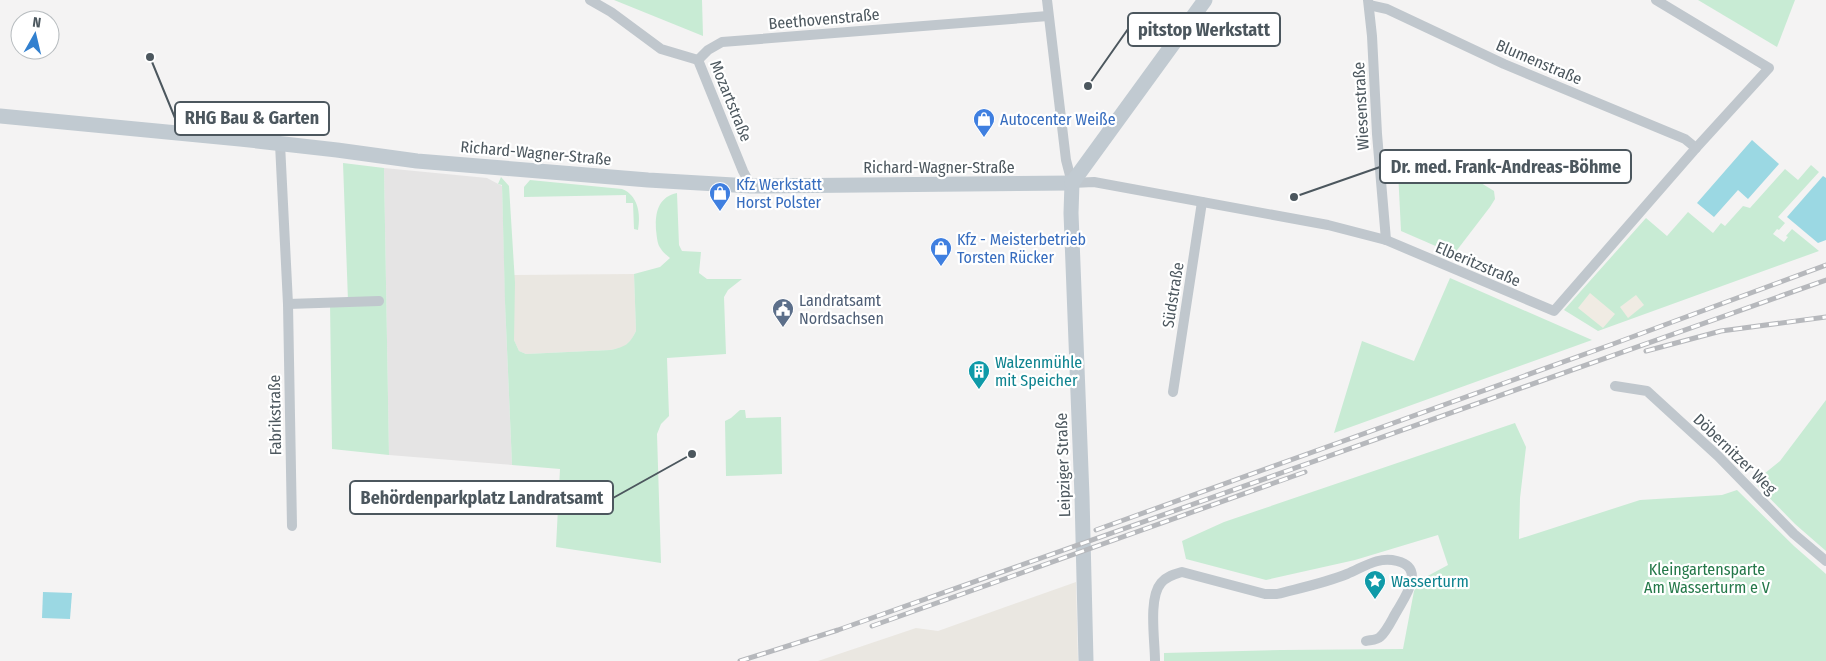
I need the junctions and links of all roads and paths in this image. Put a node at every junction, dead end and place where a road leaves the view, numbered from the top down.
1 (590, 0) edge
2 (1047, 0) edge
3 (1205, 0) edge
4 (1656, 0) edge
5 (1369, 2) edge
6 (1048, 16) junction
7 (698, 60) junction
8 (0, 116) edge
9 (280, 144) junction
10 (1696, 148) junction
11 (1072, 184) junction
12 (751, 186) junction
13 (1202, 202) junction
14 (1386, 240) junction
15 (379, 301) dead end
16 (288, 304) junction
17 (1615, 386) dead end
18 (1174, 392) dead end
19 (292, 526) dead end
20 (1826, 561) edge
21 (1366, 641) dead end
22 (1086, 661) edge
23 (1155, 661) edge

1 - 7 street, Mozartstraße
2 - 6 street, Leipziger Straße
3 - 11 street
4 - 10 street, Elberitzstraße
5 - 10 street, Blumenstraße
5 - 14 street, Wiesenstraße
6 - 7 street, Beethovenstraße
6 - 11 street, Leipziger Straße
7 - 12 street, Mozartstraße
8 - 9 street, Richard-Wagner-Straße
9 - 12 street, Richard-Wagner-Straße
9 - 16 street, Fabrikstraße
10 - 14 street, Elberitzstraße
11 - 12 street, Richard-Wagner-Straße
11 - 13 street, Elberitzstraße
11 - 22 street, Leipziger Straße
13 - 14 street, Elberitzstraße
13 - 18 street, Südstraße
15 - 16 street
16 - 19 street, Fabrikstraße
17 - 20 street, Döbernitzer Weg
21 - 23 street

